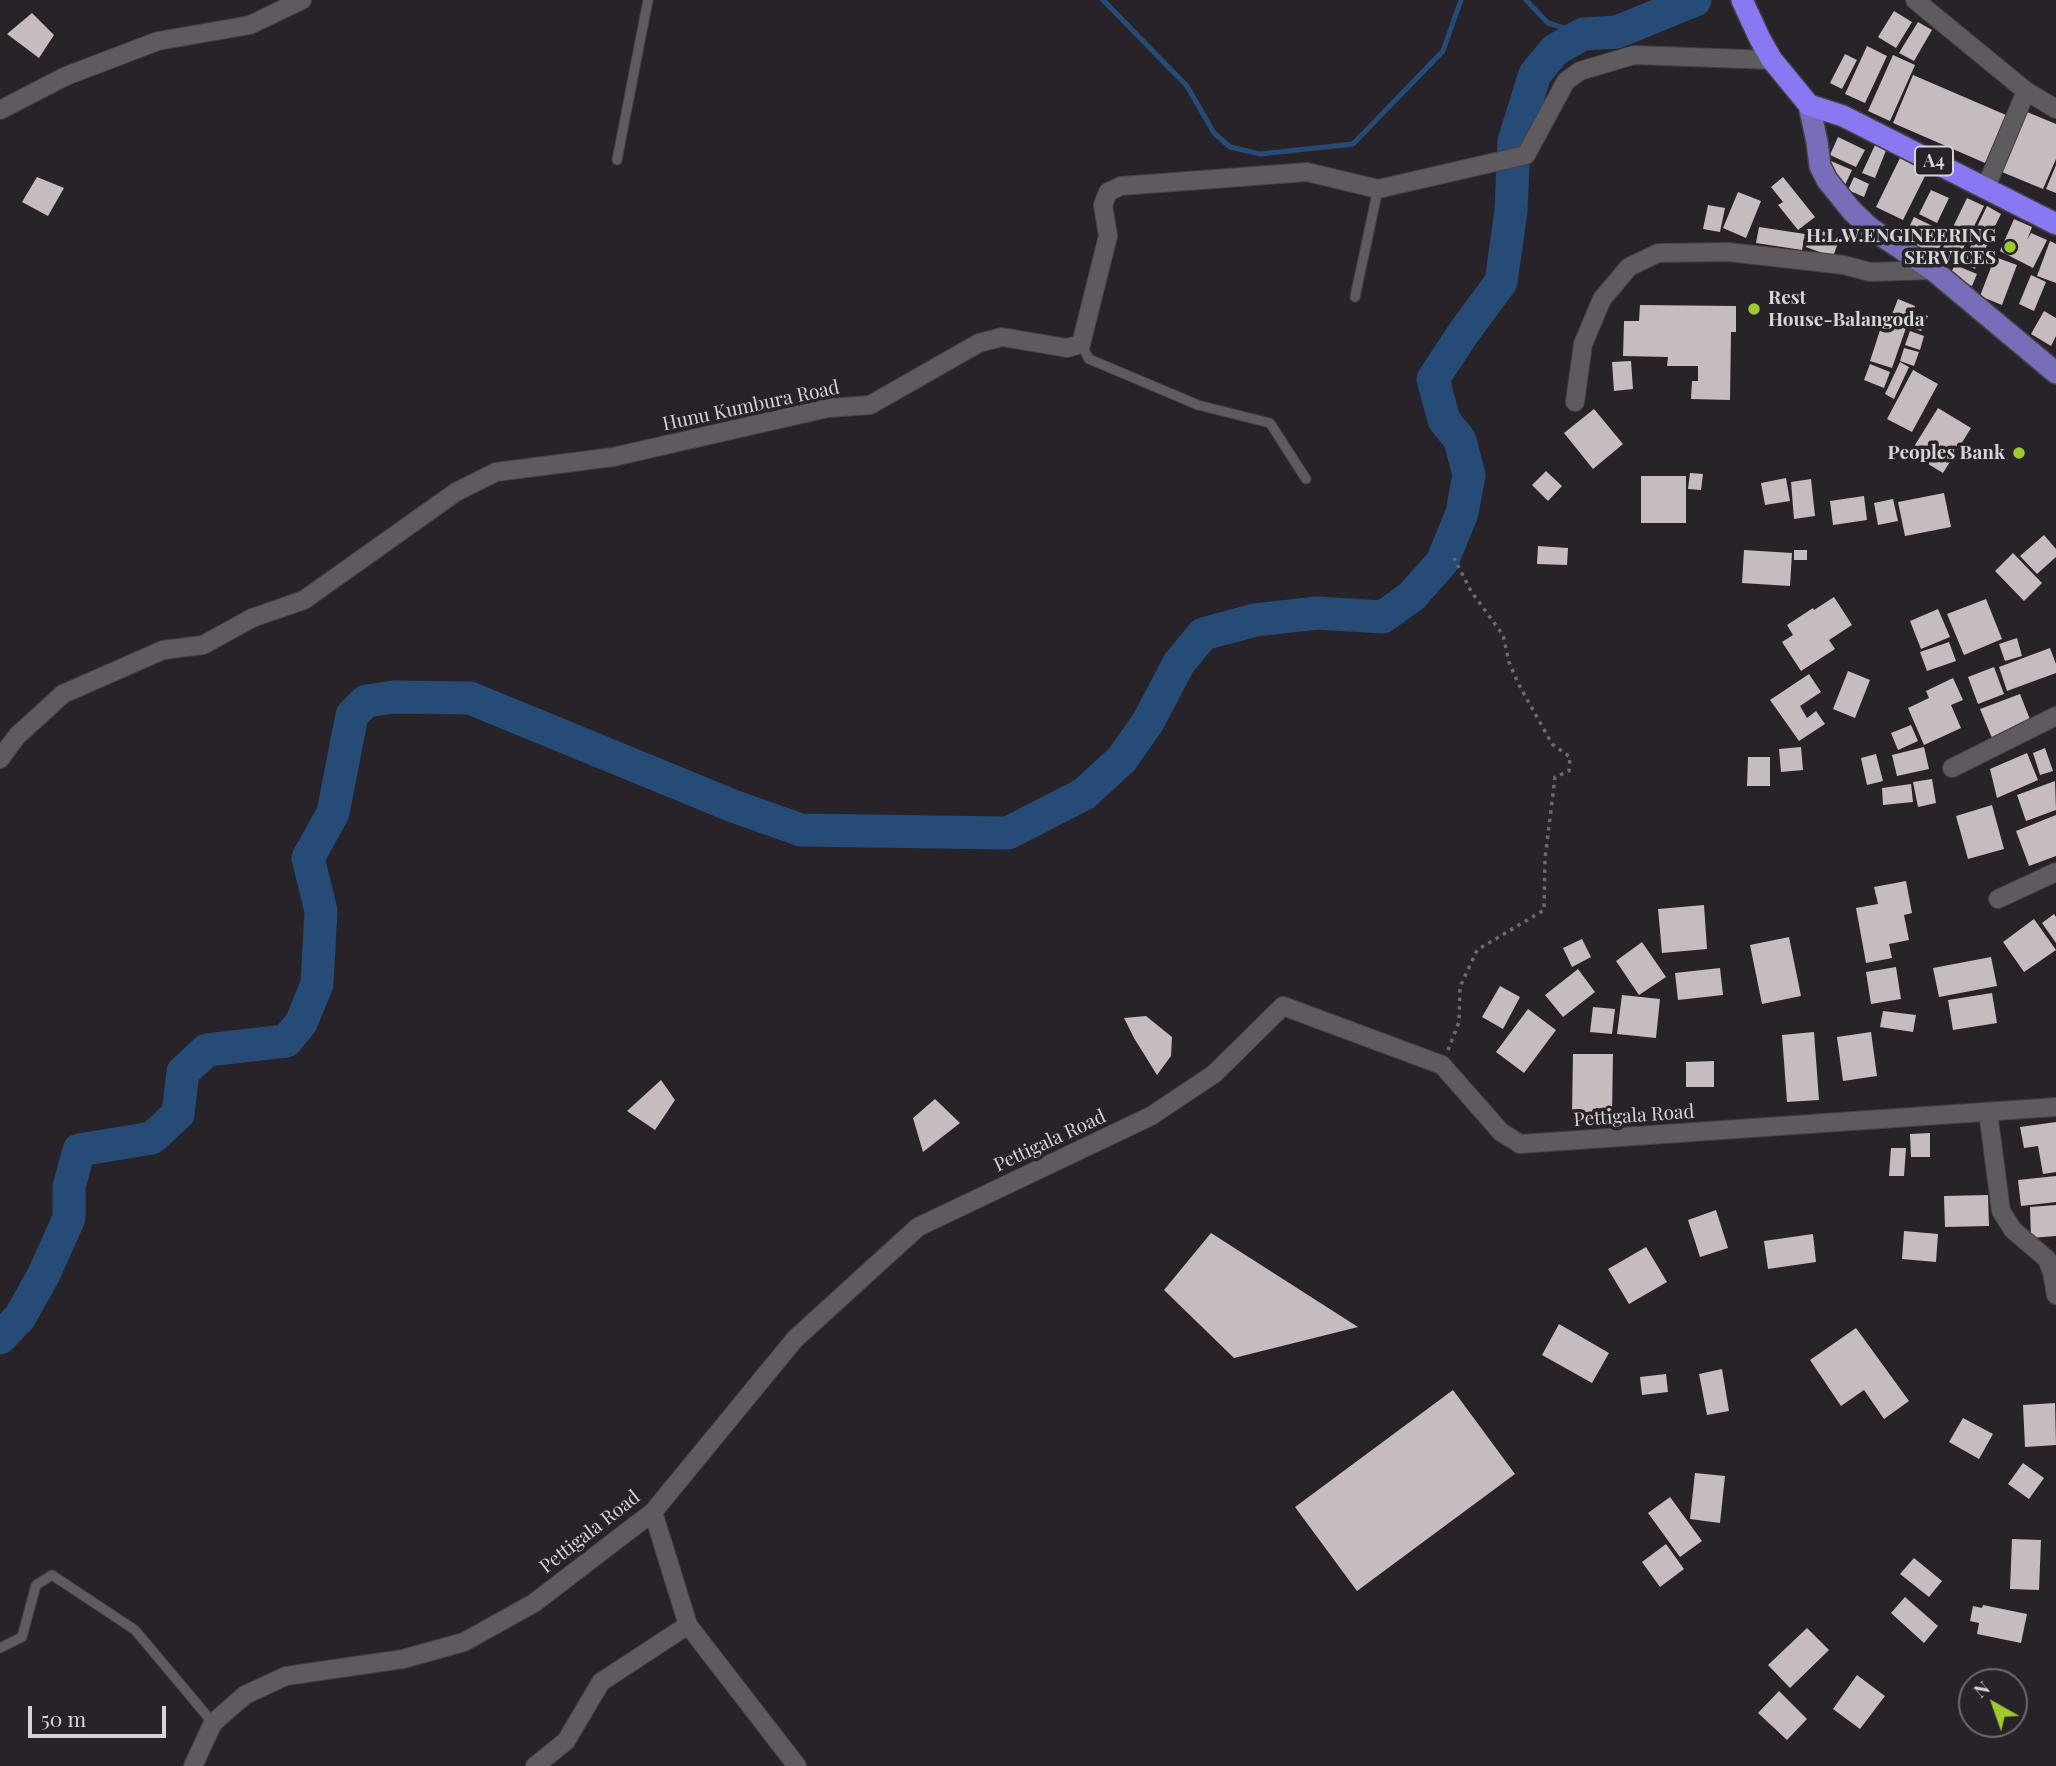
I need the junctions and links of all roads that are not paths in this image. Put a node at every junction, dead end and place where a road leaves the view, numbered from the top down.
1 (302, 0) edge
2 (648, 0) edge
3 (1914, 0) edge
4 (1745, 8) edge
5 (1772, 60) junction
6 (2026, 91) junction
7 (1809, 105) junction
8 (0, 110) edge
9 (2056, 110) edge
10 (1843, 116) junction
11 (617, 160) dead end
12 (1820, 166) junction
13 (1986, 187) junction
14 (1378, 190) junction
15 (2056, 224) edge
16 (1933, 270) junction
17 (1355, 297) dead end
18 (1081, 344) junction
19 (2056, 373) edge
20 (1575, 402) dead end
21 (1306, 479) dead end
22 (2056, 716) edge
23 (0, 759) edge
24 (1952, 768) dead end
25 (2056, 872) edge
26 (1998, 899) dead end
27 (2056, 1107) edge
28 (1988, 1112) junction
29 (2056, 1295) edge
30 (653, 1512) junction
31 (688, 1625) junction
32 (0, 1648) edge
33 (213, 1723) junction
34 (192, 1766) edge
35 (535, 1766) edge
36 (797, 1766) edge

1 - 8 street
2 - 11 lane
3 - 6 street
4 - 5 highway
5 - 7 highway
5 - 14 street
6 - 9 street
6 - 13 street
7 - 10 highway, A4
7 - 12 main road
10 - 12 main road
10 - 13 highway, A4
12 - 16 main road
13 - 15 highway, A4
14 - 17 lane
14 - 18 street
16 - 19 main road
16 - 20 street
18 - 21 lane
18 - 23 street, Hunu Kumbura Road
22 - 24 street
25 - 26 street
27 - 28 street, Pettigala Road
28 - 29 street
28 - 30 street, Pettigala Road
30 - 31 street
30 - 33 street, Pettigala Road
31 - 35 street
31 - 36 street
32 - 33 lane
33 - 34 street, Pettigala Road

